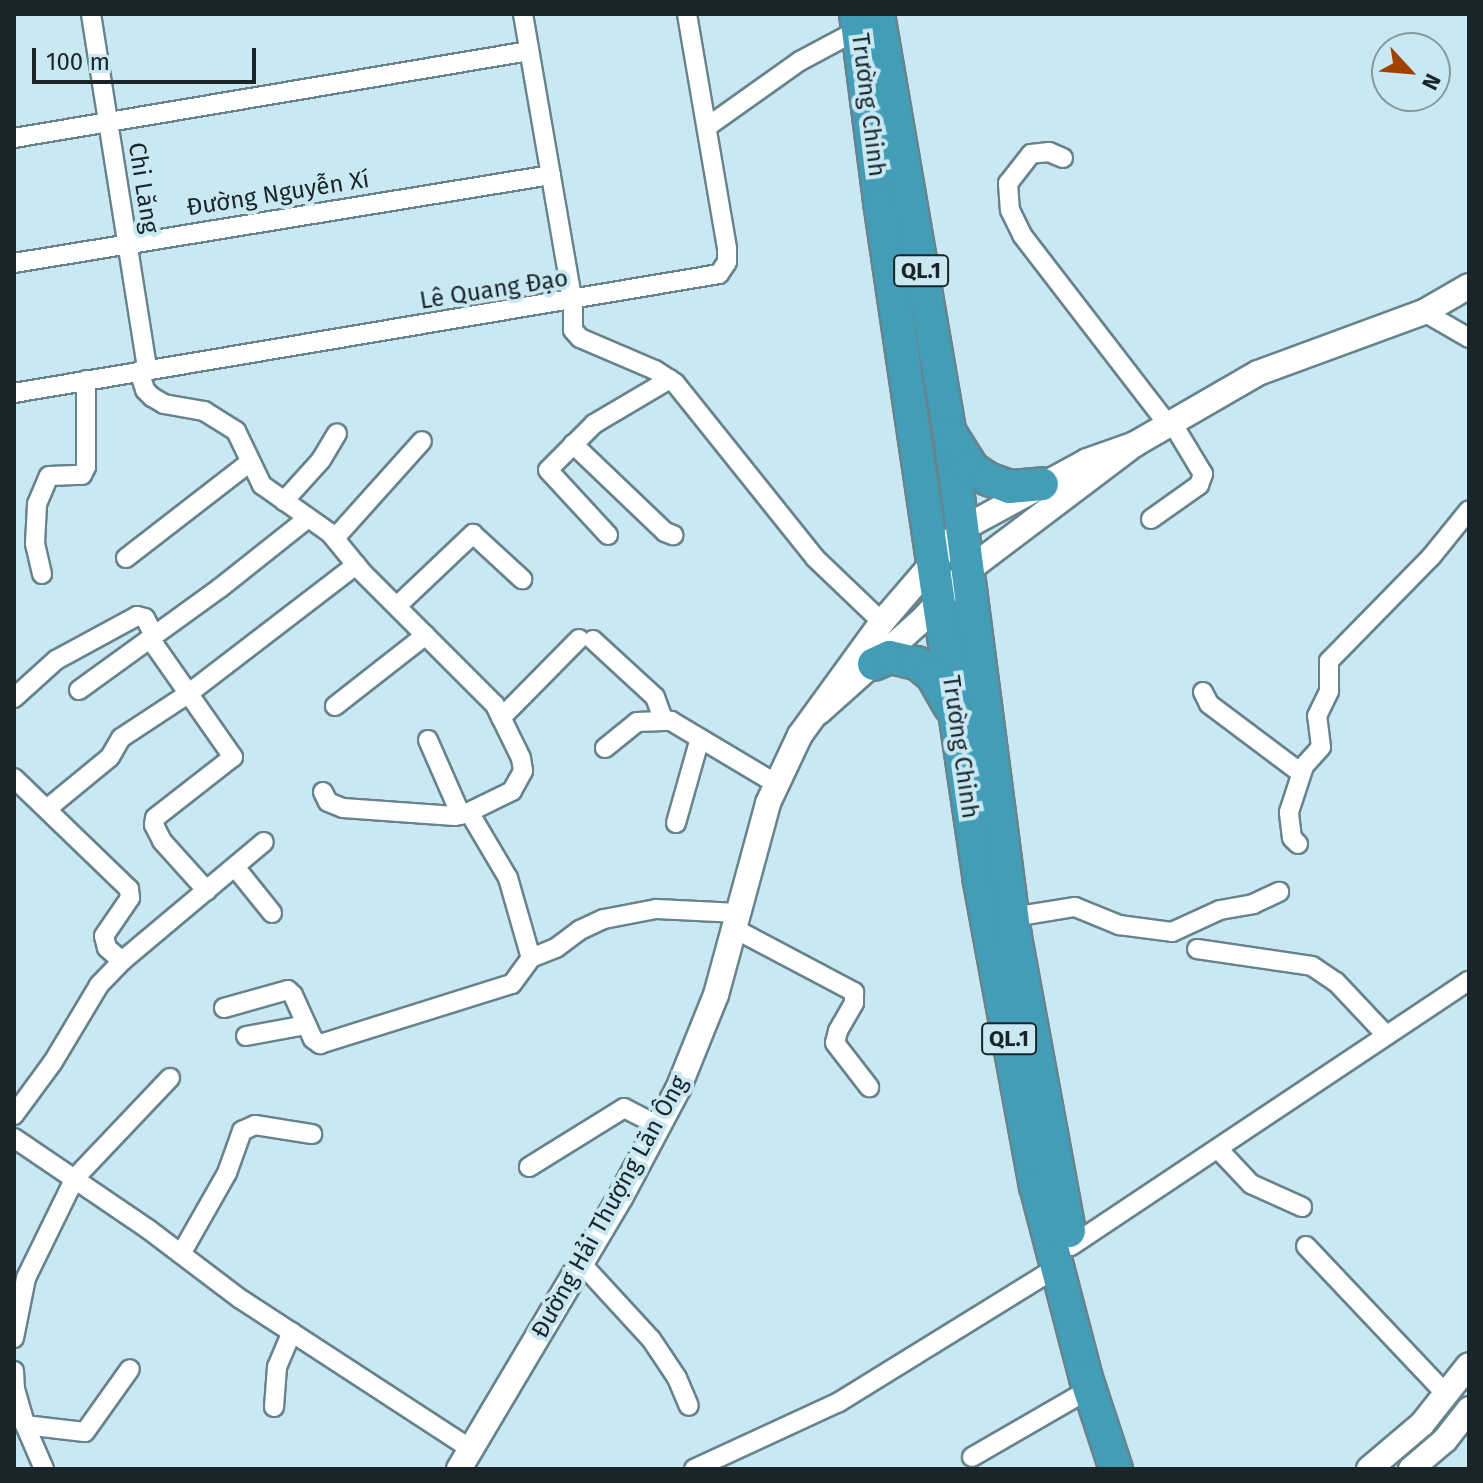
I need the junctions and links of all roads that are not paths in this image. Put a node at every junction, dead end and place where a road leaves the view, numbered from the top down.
1 (91, 14) edge
2 (523, 14) edge
3 (687, 14) edge
4 (864, 19) edge
5 (529, 51) junction
6 (108, 122) junction
7 (707, 127) junction
8 (14, 138) edge
9 (1063, 158) dead end
10 (551, 175) junction
11 (128, 244) junction
12 (14, 263) edge
13 (1469, 286) edge
14 (573, 302) junction
15 (1424, 312) junction
16 (1469, 338) edge
17 (143, 370) junction
18 (670, 379) junction
19 (86, 380) junction
20 (14, 393) edge
21 (1169, 422) junction
22 (337, 433) dead end
23 (950, 434) junction
24 (422, 441) dead end
25 (573, 444) junction
26 (1135, 444) junction
27 (250, 462) junction
28 (1042, 484) junction
29 (284, 501) junction
30 (1469, 510) edge
31 (308, 518) junction
32 (1151, 519) dead end
33 (962, 529) junction
34 (608, 535) dead end
35 (673, 535) dead end
36 (335, 538) junction
37 (126, 558) dead end
38 (933, 562) junction
39 (356, 565) junction
40 (967, 571) junction
41 (42, 574) dead end
42 (522, 579) dead end
43 (939, 601) junction
44 (397, 606) junction
45 (882, 622) junction
46 (426, 635) junction
47 (152, 637) junction
48 (874, 664) junction
49 (79, 690) dead end
50 (1203, 692) dead end
51 (188, 694) junction
52 (14, 698) edge
53 (335, 706) dead end
54 (819, 712) junction
55 (501, 718) junction
56 (663, 719) junction
57 (957, 724) junction
58 (700, 738) junction
59 (428, 740) dead end
60 (605, 748) dead end
61 (1301, 773) junction
62 (14, 778) edge
63 (775, 783) junction
64 (323, 792) dead end
65 (48, 808) junction
66 (465, 814) junction
67 (676, 823) dead end
68 (264, 842) dead end
69 (1298, 844) dead end
70 (235, 867) junction
71 (207, 891) junction
72 (1279, 892) dead end
73 (272, 913) dead end
74 (1013, 917) junction
75 (737, 921) junction
76 (1197, 949) dead end
77 (531, 958) junction
78 (122, 961) junction
79 (1469, 981) edge
80 (224, 1008) dead end
81 (306, 1025) junction
82 (1386, 1035) junction
83 (246, 1036) dead end
84 (170, 1078) dead end
85 (869, 1087) dead end
86 (14, 1115) edge
87 (659, 1126) junction
88 (312, 1134) dead end
89 (14, 1138) edge
90 (1218, 1149) junction
91 (529, 1167) dead end
92 (75, 1178) junction
93 (1302, 1207) dead end
94 (1306, 1246) dead end
95 (181, 1254) junction
96 (1064, 1257) junction
97 (581, 1263) junction
98 (292, 1332) junction
99 (14, 1338) edge
100 (130, 1369) dead end
101 (14, 1371) edge
102 (1462, 1381) edge
103 (1090, 1389) junction
104 (689, 1406) dead end
105 (274, 1407) dead end
106 (1469, 1409) edge
107 (25, 1425) junction
108 (972, 1457) dead end
109 (466, 1460) edge
110 (1414, 1468) edge
111 (44, 1469) edge
112 (694, 1469) edge
113 (1116, 1469) edge
114 (1136, 1469) edge
115 (1369, 1469) edge

1 - 6 street, Chi Lăng
2 - 5 street
3 - 7 street, Lê Quang Đạo
4 - 7 street
4 - 23 highway, Trường Chinh / QL.1
4 - 38 highway, Trường Chinh / QL.1
5 - 6 street
5 - 10 street
6 - 8 street
6 - 11 street, Chi Lăng
7 - 14 street, Lê Quang Đạo
9 - 21 street
10 - 11 street, Đường Nguyễn Xí
10 - 14 street
11 - 12 street, Đường Nguyễn Xí
11 - 17 street, Chi Lăng
13 - 15 street, Đường Hải Thượng Lãn Ông
14 - 17 street, Lê Quang Đạo
14 - 18 street
15 - 16 street
15 - 21 street, Đường Hải Thượng Lãn Ông
17 - 19 street, Lê Quang Đạo
17 - 27 street
18 - 25 street
18 - 45 street
19 - 20 street, Lê Quang Đạo
19 - 41 street
21 - 26 street, Đường Hải Thượng Lãn Ông
21 - 32 street
22 - 29 street
23 - 28 highway
23 - 33 highway, Trường Chinh / QL.1
24 - 36 street
25 - 34 street
25 - 35 street
26 - 28 street, Đường Hải Thượng Lãn Ông
26 - 40 street, Đường Hải Thượng Lãn Ông
27 - 29 street
27 - 37 street
28 - 33 street, Đường Hải Thượng Lãn Ông
29 - 31 street
30 - 61 street
31 - 36 street
31 - 47 street
33 - 38 street, Đường Hải Thượng Lãn Ông
33 - 40 highway, Trường Chinh / QL.1
36 - 39 street
38 - 43 highway, Trường Chinh / QL.1
38 - 45 street, Đường Hải Thượng Lãn Ông
39 - 44 street
39 - 51 street
40 - 43 street, Đường Hải Thượng Lãn Ông
40 - 74 highway, Trường Chinh / QL.1
42 - 44 street
43 - 48 street, Đường Hải Thượng Lãn Ông
43 - 57 highway, Trường Chinh / QL.1
44 - 46 street
45 - 54 street, Đường Hải Thượng Lãn Ông
46 - 53 street
46 - 55 street
47 - 49 street
47 - 51 street
47 - 52 street
48 - 54 street, Đường Hải Thượng Lãn Ông
48 - 57 highway
50 - 61 street
51 - 65 street
51 - 71 street
54 - 63 street, Đường Hải Thượng Lãn Ông
55 - 56 street
55 - 66 street
56 - 58 street
56 - 60 street
57 - 96 highway, Trường Chinh / QL.1
58 - 63 street
58 - 67 street
59 - 66 street
61 - 69 street
62 - 65 street
63 - 75 street, Đường Hải Thượng Lãn Ông
64 - 66 street
65 - 78 street
66 - 77 street
68 - 70 street
70 - 71 street
70 - 73 street
71 - 78 street
72 - 74 street
74 - 96 highway, Trường Chinh / QL.1
75 - 77 street
75 - 85 street
75 - 87 street, Đường Hải Thượng Lãn Ông
76 - 82 street
77 - 81 street
78 - 86 street
79 - 82 street
80 - 81 street
81 - 83 street
82 - 90 street
84 - 92 street
87 - 91 street
87 - 97 street, Đường Hải Thượng Lãn Ông
88 - 95 street
89 - 92 street
90 - 93 street
90 - 96 street
92 - 95 street
92 - 99 street
94 - 102 street
95 - 98 street
96 - 103 highway, Trường Chinh / QL.1
96 - 112 street
96 - 114 highway, Trường Chinh / QL.1
97 - 104 street
97 - 109 street, Đường Hải Thượng Lãn Ông
98 - 105 street
98 - 109 street
100 - 107 street
101 - 107 street
102 - 115 street
103 - 108 street
103 - 113 highway, Trường Chinh / QL.1
106 - 110 street
107 - 111 street

